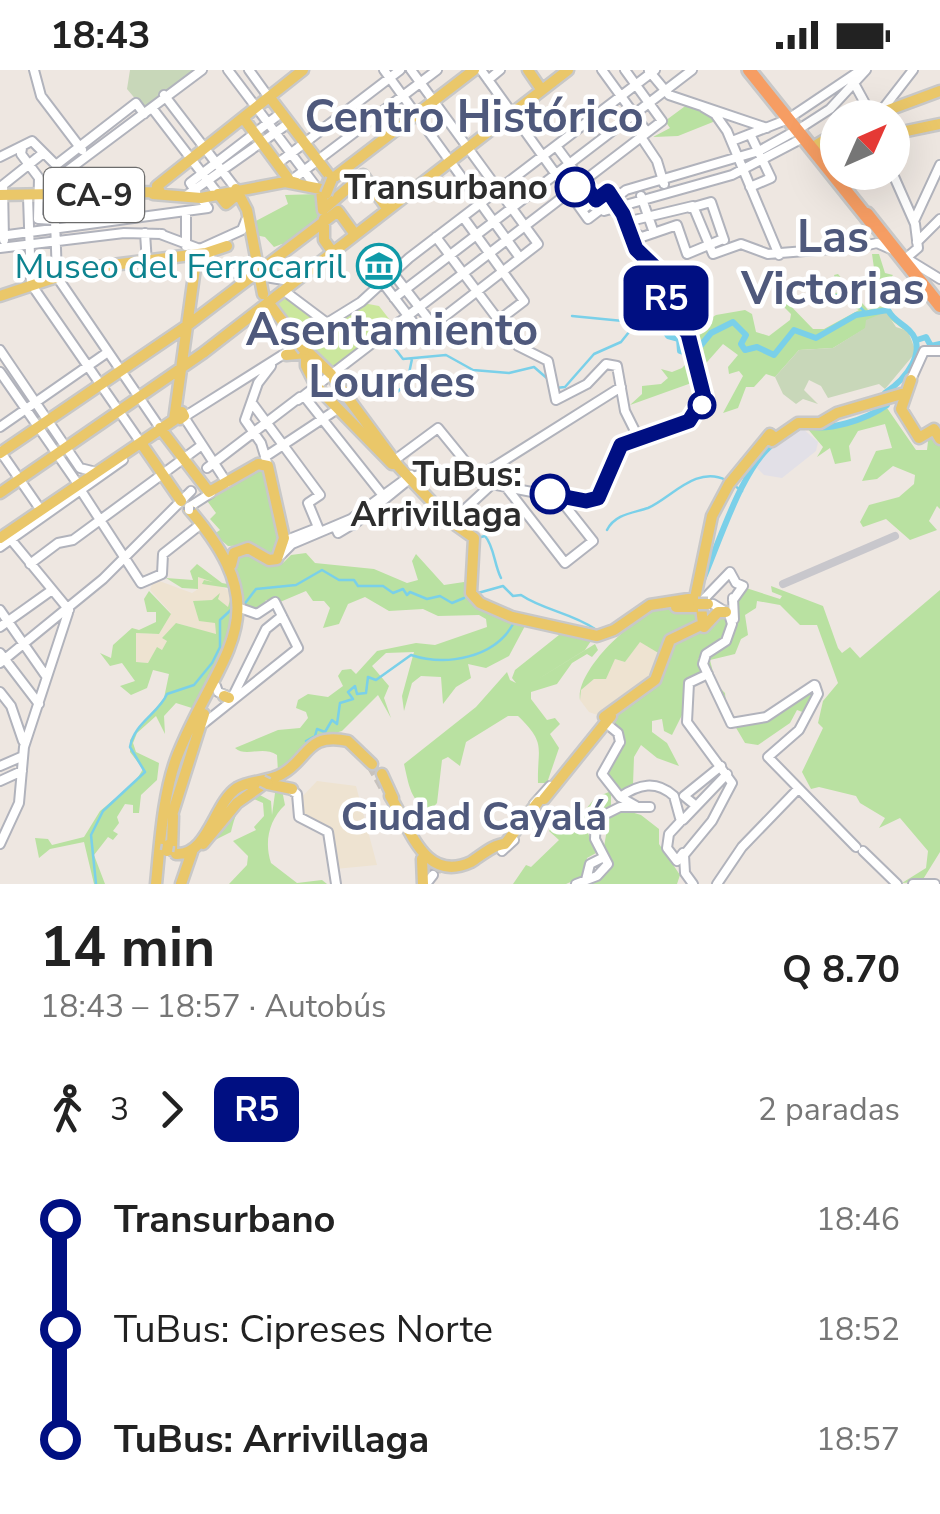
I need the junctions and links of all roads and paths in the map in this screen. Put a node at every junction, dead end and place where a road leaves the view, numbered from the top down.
1 (33, 70) edge
2 (200, 70) edge
3 (228, 70) edge
4 (249, 70) edge
5 (302, 70) edge
6 (400, 70) edge
7 (411, 70) edge
8 (437, 70) edge
9 (477, 70) edge
10 (500, 70) edge
11 (528, 70) edge
12 (568, 70) edge
13 (602, 70) edge
14 (625, 70) edge
15 (692, 70) edge
16 (749, 70) edge
17 (651, 71) edge
18 (865, 71) edge
19 (387, 74) edge
20 (910, 74) edge
21 (488, 80) junction
22 (420, 83) junction
23 (636, 85) junction
24 (857, 85) junction
25 (542, 89) junction
26 (940, 90) edge
27 (665, 92) junction
28 (165, 96) junction
29 (403, 96) junction
30 (621, 96) junction
31 (270, 99) junction
32 (824, 100) edge
33 (828, 100) edge
34 (868, 100) edge
35 (889, 100) edge
36 (916, 100) junction
37 (434, 101) junction
38 (910, 102) edge
39 (649, 103) junction
40 (820, 104) edge
41 (820, 105) edge
42 (152, 108) junction
43 (703, 108) junction
44 (258, 109) junction
45 (140, 110) junction
46 (281, 113) junction
47 (512, 113) junction
48 (416, 114) junction
49 (634, 114) junction
50 (244, 119) junction
51 (268, 123) junction
52 (289, 123) junction
53 (940, 124) edge
54 (766, 127) junction
55 (799, 130) junction
56 (910, 130) edge
57 (820, 131) edge
58 (276, 133) junction
59 (644, 134) junction
60 (750, 134) junction
61 (258, 138) junction
62 (783, 139) junction
63 (732, 142) junction
64 (305, 143) junction
65 (467, 146) junction
66 (556, 146) junction
67 (80, 147) junction
68 (206, 149) junction
69 (758, 152) junction
70 (42, 154) junction
71 (291, 154) junction
72 (820, 155) edge
73 (21, 156) junction
74 (543, 156) junction
75 (88, 158) junction
76 (739, 158) junction
77 (0, 159) edge
78 (192, 160) junction
79 (449, 160) junction
80 (763, 162) junction
81 (216, 164) junction
82 (277, 164) junction
83 (569, 164) junction
84 (940, 165) edge
85 (53, 170) junction
86 (744, 170) junction
87 (304, 171) junction
88 (223, 172) junction
89 (203, 174) junction
90 (556, 174) junction
91 (39, 178) junction
92 (662, 179) junction
93 (210, 182) junction
94 (290, 182) junction
95 (582, 182) junction
96 (349, 186) junction
97 (750, 186) junction
98 (638, 187) junction
99 (158, 189) junction
100 (498, 190) junction
101 (847, 190) edge
102 (900, 190) edge
103 (569, 192) junction
104 (2, 194) edge
105 (55, 194) junction
106 (666, 194) junction
107 (199, 195) junction
108 (34, 196) junction
109 (241, 198) junction
110 (222, 199) junction
111 (613, 199) junction
112 (643, 200) junction
113 (480, 204) junction
114 (600, 206) junction
115 (694, 207) junction
116 (387, 208) junction
117 (512, 208) junction
118 (325, 209) junction
119 (186, 212) junction
120 (648, 216) junction
121 (463, 217) junction
122 (940, 219) edge
123 (914, 221) junction
124 (494, 222) junction
125 (55, 224) junction
126 (525, 226) junction
127 (246, 227) junction
128 (629, 229) junction
129 (31, 232) junction
130 (354, 233) junction
131 (654, 233) junction
132 (145, 234) junction
133 (476, 235) junction
134 (2, 236) edge
135 (436, 237) junction
136 (724, 238) junction
137 (507, 240) junction
138 (56, 242) junction
139 (181, 244) junction
140 (31, 245) junction
141 (918, 245) junction
142 (887, 247) junction
143 (2, 248) edge
144 (727, 248) junction
145 (711, 249) junction
146 (210, 253) junction
147 (489, 253) junction
148 (450, 255) junction
149 (778, 255) junction
150 (520, 258) junction
151 (147, 261) junction
152 (196, 261) junction
153 (502, 272) junction
154 (464, 273) junction
155 (257, 274) junction
156 (912, 274) joint
157 (387, 277) junction
158 (58, 278) junction
159 (940, 278) edge
160 (31, 286) junction
161 (406, 289) junction
162 (477, 291) junction
163 (278, 296) junction
164 (0, 297) edge
165 (394, 298) junction
166 (419, 307) junction
167 (940, 307) edge
168 (403, 319) junction
169 (499, 320) junction
170 (327, 322) junction
171 (433, 326) junction
172 (187, 327) junction
173 (422, 334) junction
174 (0, 348) edge
175 (304, 350) junction
176 (940, 350) edge
177 (108, 352) junction
178 (286, 355) joint
179 (274, 362) junction
180 (183, 364) junction
181 (86, 366) junction
182 (121, 371) junction
183 (698, 371) junction
184 (0, 372) edge
185 (252, 374) junction
186 (330, 375) junction
187 (100, 386) junction
188 (620, 387) junction
189 (906, 387) junction
190 (227, 389) junction
191 (138, 396) junction
192 (219, 396) junction
193 (703, 396) junction
194 (301, 398) junction
195 (36, 401) junction
196 (252, 404) junction
197 (25, 408) junction
198 (336, 410) junction
199 (117, 411) junction
200 (181, 416) junction
201 (323, 419) junction
202 (46, 423) junction
203 (267, 423) junction
204 (0, 426) edge
205 (162, 429) junction
206 (254, 433) junction
207 (640, 435) junction
208 (940, 439) edge
209 (368, 442) junction
210 (140, 445) junction
211 (202, 445) junction
212 (283, 446) junction
213 (63, 448) junction
214 (1, 453) edge
215 (184, 458) junction
216 (264, 459) junction
217 (396, 462) junction
218 (212, 464) junction
219 (108, 467) junction
220 (82, 468) junction
221 (163, 477) junction
222 (19, 478) junction
223 (408, 479) junction
224 (479, 480) junction
225 (227, 483) junction
226 (491, 485) junction
227 (505, 486) junction
228 (0, 491) edge
229 (70, 492) junction
230 (194, 495) junction
231 (385, 498) junction
232 (562, 499) junction
233 (98, 521) junction
234 (351, 521) junction
235 (450, 522) junction
236 (204, 527) junction
237 (20, 528) edge
238 (319, 529) junction
239 (287, 539) junction
240 (124, 559) junction
241 (273, 559) junction
242 (30, 564) junction
243 (54, 592) junction
244 (703, 598) junction
245 (670, 604) junction
246 (240, 608) junction
247 (0, 610) edge
248 (66, 611) junction
249 (730, 614) junction
250 (282, 616) junction
251 (706, 622) junction
252 (4, 624) edge
253 (24, 644) junction
254 (2, 659) edge
255 (707, 674) junction
256 (40, 692) junction
257 (229, 694) junction
258 (6, 698) edge
259 (202, 702) dead end
260 (200, 724) junction
261 (605, 724) junction
262 (190, 738) junction
263 (23, 745) junction
264 (21, 757) junction
265 (185, 761) junction
266 (0, 766) edge
267 (720, 766) junction
268 (377, 768) junction
269 (21, 771) junction
270 (727, 774) junction
271 (0, 780) edge
272 (292, 789) junction
273 (799, 789) junction
274 (621, 796) junction
275 (233, 800) junction
276 (695, 805) junction
277 (398, 808) junction
278 (681, 818) junction
279 (518, 829) junction
280 (0, 842) edge
281 (175, 845) junction
282 (498, 849) junction
283 (680, 863) junction
284 (438, 870) edge
285 (157, 881) edge
286 (933, 883) edge
287 (181, 884) edge
288 (336, 884) edge
289 (576, 884) edge
290 (694, 884) edge
291 (716, 884) edge
292 (895, 884) edge
293 (913, 884) edge

1 - 67 street
2 - 28 street
3 - 44 street
4 - 31 street
5 - 31 main road
6 - 19 street
7 - 22 street
8 - 22 street
9 - 21 street
9 - 37 main road
10 - 21 street
11 - 25 main road
12 - 25 main road
13 - 30 street
14 - 23 street
15 - 27 street
16 - 55 highway
17 - 23 street
17 - 27 street
18 - 24 street
18 - 32 street
19 - 29 street
19 - 64 street
20 - 35 street
20 - 36 street
21 - 47 street
22 - 29 street
22 - 37 street
23 - 30 street
23 - 39 street
24 - 33 street
24 - 34 street
25 - 47 main road
26 - 36 main road
27 - 39 street
27 - 43 street
28 - 42 street
28 - 45 street
28 - 68 street
29 - 48 street
29 - 118 street
30 - 49 street
30 - 66 street
31 - 44 main road
31 - 46 main road
36 - 38 main road
37 - 48 main road
37 - 65 street
39 - 49 street
39 - 59 street
40 - 55 street
41 - 55 street
42 - 45 street
42 - 78 street
43 - 54 street
43 - 63 street
44 - 50 main road
44 - 51 street
45 - 67 street
45 - 75 street
46 - 51 street
46 - 52 main road
47 - 65 main road
47 - 74 street
48 - 79 street
48 - 118 main road
49 - 59 street
49 - 83 street
50 - 61 main road
50 - 68 main road
51 - 58 street
51 - 61 street
52 - 58 street
52 - 64 main road
53 - 56 main road
54 - 55 street
54 - 60 street
54 - 62 street
55 - 57 main road
55 - 62 street
55 - 72 highway
55 - 80 street
58 - 61 street
58 - 71 street
59 - 92 street
59 - 95 street
60 - 63 street
60 - 69 street
61 - 81 street
61 - 82 main road
61 - 88 street
62 - 69 street
63 - 76 street
64 - 71 street
64 - 118 main road
65 - 79 main road
65 - 100 street
66 - 74 street
66 - 83 street
67 - 75 street
67 - 85 street
68 - 78 main road
68 - 81 street
69 - 76 street
69 - 80 street
70 - 73 street
70 - 73 street
70 - 85 street
71 - 82 street
71 - 87 street
73 - 77 street
73 - 91 street
73 - 104 street
74 - 90 street
74 - 100 street
75 - 85 street
76 - 86 street
76 - 92 street
78 - 89 street
78 - 99 main road
79 - 113 street
79 - 116 main road
80 - 86 street
80 - 97 street
81 - 88 street
81 - 89 street
82 - 94 main road
83 - 90 street
83 - 95 street
84 - 123 street
85 - 91 street
85 - 105 street
86 - 97 street
86 - 106 street
87 - 94 street
87 - 118 street
87 - 118 street
88 - 93 street, CA-9
88 - 109 street
89 - 93 street
89 - 107 street
90 - 103 street
90 - 117 street
91 - 108 street
92 - 98 street
92 - 106 street
93 - 107 street, CA-9
93 - 110 street
94 - 96 main road
94 - 109 main road
94 - 118 main road
94 - 118 main road
95 - 103 street
95 - 114 street
96 - 116 main road
96 - 118 main road
97 - 149 street
98 - 111 street
98 - 112 street
99 - 105 main road, CA-9
99 - 107 street, CA-9
100 - 113 street
100 - 117 street
101 - 142 highway
102 - 123 street
103 - 114 street
103 - 126 street
104 - 108 main road, CA-9
104 - 134 street
105 - 108 main road, CA-9
106 - 112 street
107 - 108 main road, CA-9
107 - 110 main road, CA-9
107 - 119 street
108 - 125 street
108 - 129 street
109 - 110 main road
109 - 127 main road
109 - 155 main road
111 - 112 street
111 - 114 street
111 - 128 street
112 - 120 street
113 - 121 street
113 - 124 street
115 - 120 street
115 - 136 street
115 - 145 street
116 - 130 main road
117 - 124 street
117 - 126 street
118 - 130 main road
118 - 130 main road
118 - 155 main road
118 - 163 main road
119 - 125 street
119 - 139 street
120 - 128 street
120 - 131 street
121 - 133 street
121 - 135 street
122 - 141 street
123 - 141 street
124 - 133 street
124 - 137 street
125 - 129 street
125 - 138 street
126 - 137 street
126 - 150 street
127 - 139 street
127 - 146 main road
127 - 155 main road
128 - 131 street
128 - 183 street
129 - 134 street
129 - 140 street
131 - 145 street
132 - 138 street
132 - 139 street
132 - 151 street
133 - 147 street
133 - 148 street
134 - 143 street
135 - 148 street
135 - 157 street
136 - 144 street
136 - 145 street
137 - 147 street
137 - 150 street
138 - 140 street
138 - 158 street
140 - 143 street
140 - 160 street
141 - 142 street
142 - 149 street
142 - 156 street
142 - 159 street
142 - 167 highway
144 - 145 street
144 - 149 street
146 - 151 main road
146 - 152 main road
146 - 155 street
147 - 153 street
147 - 154 street
148 - 154 street
148 - 161 street
150 - 153 street
151 - 152 main road
151 - 158 main road
152 - 172 main road
153 - 162 street
153 - 169 street
154 - 162 street
154 - 166 street
155 - 163 main road
155 - 163 street
155 - 172 main road
156 - 167 highway
157 - 161 street
157 - 165 street
157 - 170 street
158 - 160 main road
158 - 177 street
160 - 164 main road
160 - 181 street
161 - 165 street
161 - 166 street
162 - 169 street
162 - 171 street
163 - 170 street
163 - 175 main road
163 - 180 main road
163 - 180 main road
165 - 168 street
166 - 168 street
166 - 171 street
168 - 173 street
168 - 173 street
168 - 186 street
169 - 188 street
170 - 175 street
171 - 173 street
172 - 180 main road
172 - 182 main road
174 - 195 street
175 - 178 main road
175 - 185 street
175 - 186 main road
175 - 198 main road
176 - 189 street
177 - 181 street
177 - 182 street
178 - 179 street
179 - 185 street
179 - 196 street
180 - 191 main road
180 - 200 main road
181 - 187 street
181 - 195 street
182 - 187 main road
182 - 191 street
183 - 193 street
183 - 193 street
184 - 197 street
185 - 190 street
185 - 192 street
186 - 194 street
186 - 217 main road
187 - 199 street
187 - 202 main road
188 - 207 street
188 - 224 street
189 - 208 main road
189 - 244 main road
190 - 192 street
190 - 200 street
191 - 199 main road
191 - 205 street
192 - 200 street
193 - 207 street
194 - 201 street
194 - 203 street
195 - 197 street
195 - 202 street
196 - 203 street
196 - 206 street
197 - 202 street
197 - 204 street
198 - 201 street
198 - 209 main road
199 - 210 street
199 - 213 main road
200 - 205 main road
200 - 211 street
201 - 212 street
201 - 231 street
202 - 213 street
202 - 213 street
202 - 214 main road
203 - 206 street
203 - 212 street
205 - 210 main road
205 - 215 main road
206 - 216 street
206 - 218 street
207 - 232 street
209 - 217 street
209 - 223 main road
210 - 219 main road
210 - 221 main road
211 - 215 street
211 - 218 street
212 - 216 street
212 - 238 street
213 - 220 street
213 - 222 main road
213 - 229 street
214 - 222 street
215 - 221 street
215 - 230 main road
216 - 225 main road
216 - 239 main road
217 - 223 main road
217 - 224 street
218 - 225 street
218 - 230 street
219 - 220 street
219 - 229 main road
220 - 229 street
221 - 230 main road
221 - 233 street
222 - 228 main road
222 - 237 street
223 - 224 street
223 - 231 street
223 - 235 main road
224 - 226 street
224 - 227 street
225 - 230 main road
226 - 227 street
226 - 235 street
227 - 232 street
227 - 232 street
229 - 233 street
229 - 237 main road
230 - 236 main road
230 - 240 street
231 - 234 street
233 - 240 street
233 - 242 street
234 - 238 street
234 - 238 street
235 - 245 main road
236 - 240 street
236 - 241 main road
236 - 260 main road
237 - 242 street
238 - 239 street
239 - 241 main road
240 - 248 street
241 - 246 main road
242 - 243 street
243 - 248 street
243 - 252 street
244 - 245 main road
244 - 249 street
244 - 249 street
244 - 251 main road
245 - 251 main road
246 - 250 street
246 - 257 main road
247 - 252 street
248 - 253 street
248 - 256 street
248 - 256 street
249 - 251 main road
249 - 255 street
250 - 257 street
250 - 257 street
251 - 261 main road
252 - 253 street
253 - 254 street
253 - 256 street
254 - 256 street
255 - 267 street
255 - 273 street
256 - 263 street
256 - 269 street
257 - 260 main road
257 - 260 street
258 - 263 street
259 - 260 main road
260 - 262 main road
260 - 265 main road
261 - 274 street
261 - 279 main road
262 - 265 main road
262 - 265 main road
263 - 264 street
264 - 266 street
264 - 269 street
265 - 281 main road
265 - 281 main road
267 - 270 street
267 - 276 street
268 - 275 main road
268 - 275 main road
268 - 277 main road
269 - 271 street
269 - 280 street
270 - 276 street
270 - 283 street
272 - 275 street
272 - 275 main road
272 - 288 street
273 - 291 street
273 - 292 street
274 - 278 street
274 - 289 street
275 - 281 main road
276 - 278 street
277 - 284 main road
277 - 284 main road
278 - 283 street
279 - 282 main road
279 - 282 street
281 - 285 main road
281 - 285 main road
281 - 287 main road
282 - 284 main road
283 - 290 street
286 - 293 street

